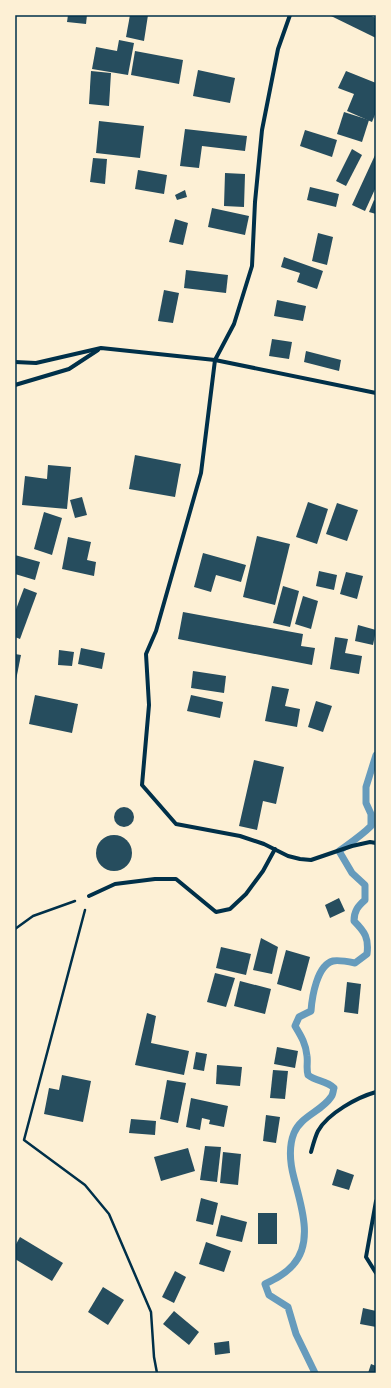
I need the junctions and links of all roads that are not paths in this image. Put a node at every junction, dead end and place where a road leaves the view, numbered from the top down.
1 (290, 15) edge
2 (101, 348) junction
3 (216, 360) junction
4 (15, 362) edge
5 (15, 385) edge
6 (376, 393) edge
7 (376, 842) edge
8 (275, 849) junction
9 (89, 896) road end
10 (376, 1092) edge
11 (312, 1152) dead end
12 (376, 1201) edge
13 (376, 1273) edge

1 - 3 street
2 - 3 street
2 - 4 street
2 - 5 street
3 - 6 street
3 - 8 street
7 - 8 street
8 - 9 street
10 - 11 street
12 - 13 street

